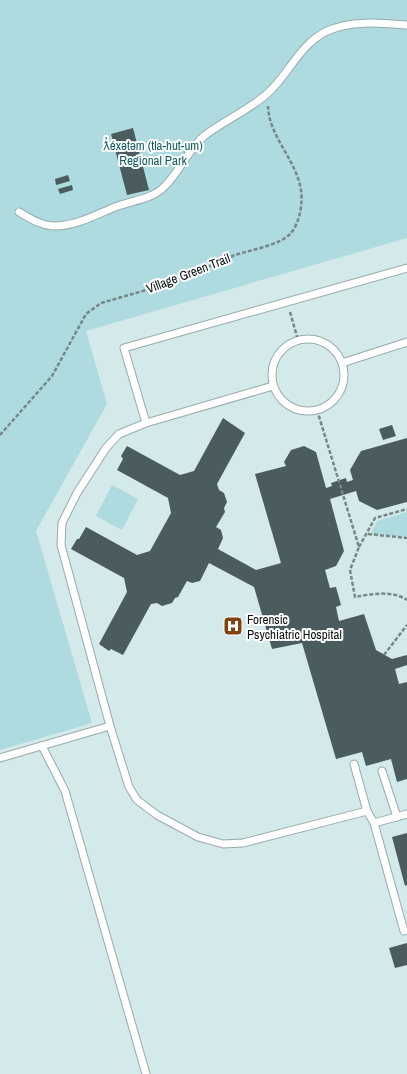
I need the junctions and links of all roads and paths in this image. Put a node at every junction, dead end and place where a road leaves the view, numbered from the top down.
1 (407, 25) edge
2 (268, 93) junction
3 (19, 212) dead end
4 (407, 268) edge
5 (287, 302) junction
6 (298, 340) junction
7 (407, 342) edge
8 (342, 363) junction
9 (273, 386) junction
10 (318, 410) junction
11 (146, 423) junction
12 (0, 435) edge
13 (407, 509) edge
14 (368, 534) junction
15 (407, 538) edge
16 (359, 548) junction
17 (407, 600) edge
18 (407, 625) edge
19 (384, 655) dead end
20 (110, 726) junction
21 (42, 746) junction
22 (0, 758) edge
23 (354, 764) dead end
24 (382, 771) dead end
25 (367, 811) junction
26 (407, 814) edge
27 (396, 817) junction
28 (374, 823) junction
29 (404, 931) dead end
30 (146, 1074) edge

1 - 2 lane
2 - 3 lane
2 - 12 path, Village Green Trail
4 - 5 lane
5 - 6 path
5 - 11 lane
6 - 8 lane
6 - 9 lane
7 - 8 lane
8 - 10 lane
9 - 10 lane
9 - 11 lane
10 - 16 path
11 - 20 lane
13 - 14 path
14 - 15 path
14 - 16 path
16 - 17 path
18 - 19 path
20 - 21 lane
20 - 25 lane
21 - 22 lane
21 - 30 lane
23 - 25 lane
24 - 27 lane
25 - 28 lane
26 - 27 lane
27 - 28 lane
28 - 29 lane

